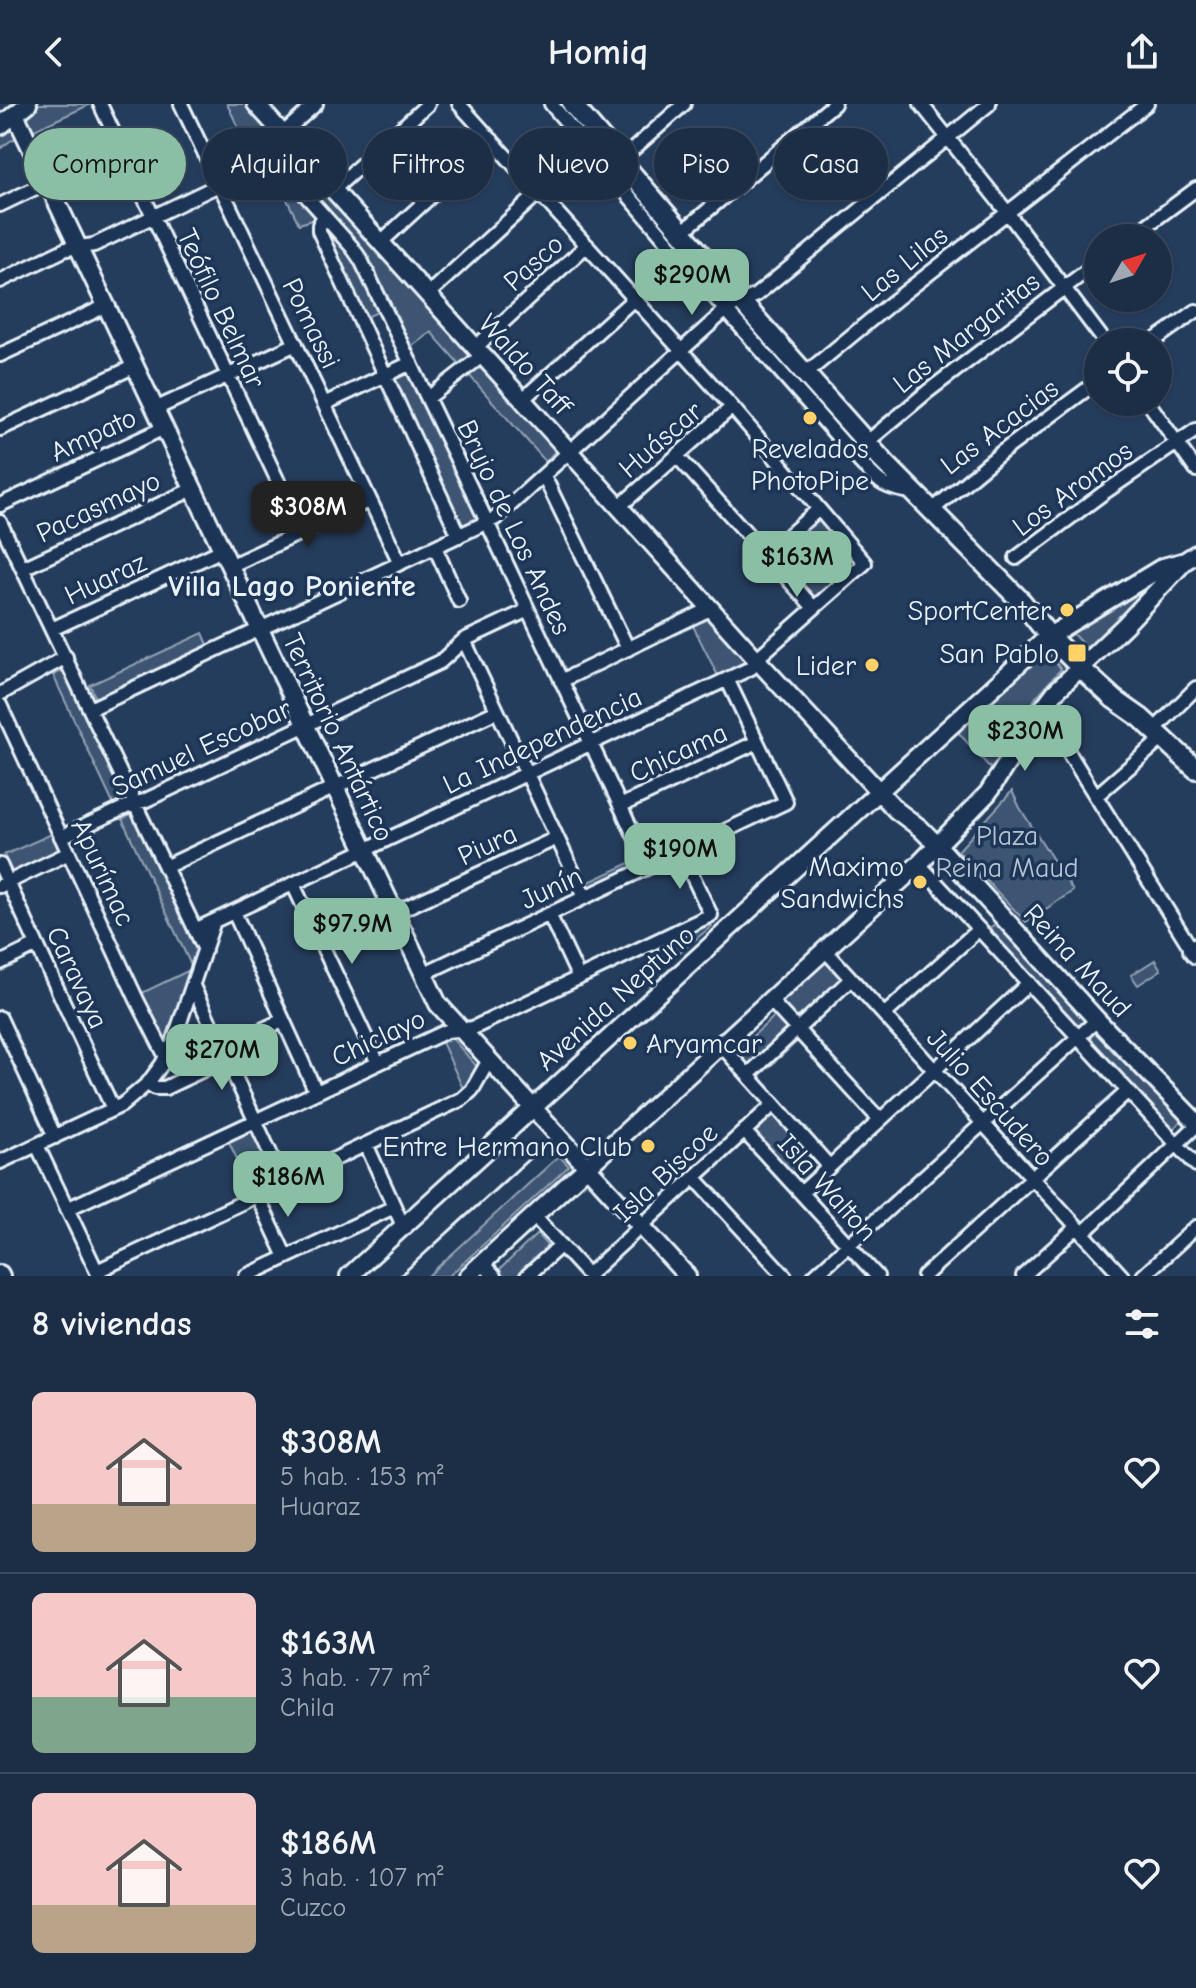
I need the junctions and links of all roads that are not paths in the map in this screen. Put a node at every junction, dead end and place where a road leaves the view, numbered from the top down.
1 (100, 104) edge
2 (181, 104) edge
3 (256, 104) edge
4 (316, 104) edge
5 (428, 104) edge
6 (459, 104) edge
7 (551, 104) edge
8 (572, 104) edge
9 (684, 104) edge
10 (834, 104) edge
11 (921, 104) edge
12 (989, 104) edge
13 (1147, 104) edge
14 (24, 107) edge
15 (0, 126) edge
16 (31, 128) edge
17 (278, 128) edge
18 (290, 128) edge
19 (481, 128) edge
20 (571, 128) edge
21 (593, 128) edge
22 (948, 137) junction
23 (493, 141) edge
24 (638, 145) edge
25 (202, 148) edge
26 (509, 159) edge
27 (347, 177) edge
28 (638, 180) edge
29 (1196, 189) edge
30 (24, 194) edge
31 (202, 194) edge
32 (56, 200) edge
33 (227, 200) edge
34 (310, 200) edge
35 (342, 200) edge
36 (427, 200) edge
37 (531, 200) edge
38 (545, 200) edge
39 (636, 200) edge
40 (0, 205) edge
41 (1007, 212) junction
42 (324, 216) junction
43 (153, 217) junction
44 (1149, 224) edge
45 (682, 232) junction
46 (381, 242) junction
47 (587, 245) junction
48 (79, 248) junction
49 (1084, 272) edge
50 (0, 281) edge
51 (1065, 286) junction
52 (428, 294) junction
53 (635, 298) junction
54 (106, 306) junction
55 (734, 306) junction
56 (1196, 311) edge
57 (1095, 328) edge
58 (1172, 328) edge
59 (296, 344) junction
60 (681, 350) junction
61 (480, 351) junction
62 (0, 355) edge
63 (411, 363) junction
64 (135, 366) junction
65 (805, 374) junction
66 (228, 375) junction
67 (385, 375) junction
68 (1084, 391) edge
69 (428, 398) junction
70 (523, 399) junction
71 (324, 404) junction
72 (732, 407) junction
73 (155, 409) junction
74 (1158, 416) edge
75 (164, 428) junction
76 (0, 429) edge
77 (1196, 430) edge
78 (866, 443) junction
79 (1177, 443) junction
80 (570, 451) junction
81 (677, 456) junction
82 (1196, 470) edge
83 (544, 476) junction
84 (193, 489) junction
85 (912, 492) junction
86 (370, 500) junction
87 (0, 505) edge
88 (620, 506) junction
89 (819, 509) junction
90 (931, 511) junction
91 (487, 522) junction
92 (2, 529) edge
93 (302, 532) junction
94 (459, 536) junction
95 (435, 547) junction
96 (222, 550) junction
97 (766, 555) junction
98 (1016, 558) dead end
99 (1192, 562) edge
100 (400, 563) junction
101 (230, 566) junction
102 (23, 568) junction
103 (459, 601) dead end
104 (712, 608) junction
105 (814, 608) junction
106 (528, 610) junction
107 (52, 629) junction
108 (259, 629) junction
109 (1053, 632) junction
110 (464, 640) junction
111 (628, 649) junction
112 (66, 657) junction
113 (757, 660) junction
114 (1085, 664) junction
115 (727, 679) junction
116 (561, 681) junction
117 (1196, 688) edge
118 (0, 694) edge
119 (0, 705) edge
120 (90, 709) junction
121 (497, 711) junction
122 (1037, 716) junction
123 (305, 725) junction
124 (1153, 729) junction
125 (757, 742) junction
126 (591, 744) junction
127 (1196, 769) edge
128 (527, 774) junction
129 (334, 787) junction
130 (879, 791) junction
131 (1096, 796) junction
132 (135, 803) junction
133 (620, 806) junction
134 (61, 837) junction
135 (557, 838) junction
136 (937, 845) junction
137 (364, 851) junction
138 (681, 852) junction
139 (69, 853) junction
140 (919, 864) junction
141 (0, 865) edge
142 (165, 867) junction
143 (649, 867) junction
144 (4, 884) edge
145 (293, 884) junction
146 (585, 897) junction
147 (234, 912) junction
148 (394, 913) junction
149 (549, 914) junction
150 (214, 921) junction
151 (979, 929) junction
152 (195, 930) junction
153 (37, 945) junction
154 (205, 950) junction
155 (825, 950) junction
156 (1195, 951) edge
157 (0, 963) edge
158 (423, 974) junction
159 (579, 978) junction
160 (851, 979) junction
161 (1029, 983) junction
162 (193, 986) junction
163 (770, 1000) junction
164 (884, 1015) junction
165 (0, 1018) edge
166 (283, 1020) junction
167 (1097, 1020) junction
168 (460, 1029) junction
169 (797, 1029) junction
170 (1078, 1037) junction
171 (721, 1045) junction
172 (224, 1054) junction
173 (166, 1057) junction
174 (489, 1060) junction
175 (378, 1063) junction
176 (934, 1070) junction
177 (748, 1075) junction
178 (148, 1083) junction
179 (1128, 1091) junction
180 (316, 1092) junction
181 (774, 1104) junction
182 (533, 1108) junction
183 (113, 1109) junction
184 (880, 1120) junction
185 (256, 1121) junction
186 (983, 1124) junction
187 (1196, 1124) edge
188 (744, 1131) junction
189 (55, 1137) junction
190 (366, 1144) junction
191 (1177, 1144) junction
192 (37, 1145) junction
193 (0, 1162) edge
194 (1196, 1165) edge
195 (829, 1166) junction
196 (587, 1167) junction
197 (694, 1177) junction
198 (1032, 1178) junction
199 (284, 1183) junction
200 (801, 1193) junction
201 (257, 1195) junction
202 (394, 1207) junction
203 (67, 1209) junction
204 (534, 1216) junction
205 (403, 1226) junction
206 (641, 1226) junction
207 (1196, 1227) edge
208 (1080, 1230) junction
209 (561, 1245) junction
210 (848, 1245) junction
211 (286, 1257) junction
212 (488, 1270) edge
213 (98, 1274) edge
214 (588, 1275) edge
215 (246, 1276) edge
216 (349, 1276) edge
217 (468, 1276) edge
218 (527, 1276) edge
219 (687, 1276) edge
220 (785, 1276) edge
221 (814, 1276) edge
222 (877, 1276) edge
223 (924, 1276) edge
224 (1024, 1276) edge
225 (1122, 1276) edge
226 (1143, 1276) edge

1 - 43 street, Teófilo Belmar
2 - 25 street, Pomassi
3 - 17 street, Waldo Taff
4 - 18 street
5 - 27 street
6 - 19 street
7 - 20 street
8 - 21 main road
9 - 24 street
10 - 45 street
11 - 22 street
12 - 22 street
13 - 41 street, Las Lilas
14 - 15 street
14 - 16 street, Territorio Antártico
22 - 41 street
22 - 55 street
23 - 26 street
28 - 45 main road
29 - 44 street
30 - 40 street
31 - 43 street
32 - 48 street, Territorio Antártico
33 - 59 street, Pomassi
34 - 42 street, Brujo de Los Andes
35 - 46 street, Waldo Taff
36 - 46 street
37 - 52 street
38 - 47 street
39 - 55 street
41 - 51 street
41 - 65 street, Las Lilas
42 - 63 street, Brujo de Los Andes
42 - 67 street, Brujo de Los Andes
43 - 48 street
43 - 66 street, Teófilo Belmar
45 - 55 main road
46 - 52 street, Waldo Taff
47 - 53 street
47 - 61 street, Pasco
48 - 50 street
48 - 54 street, Territorio Antártico
49 - 51 street, Las Margaritas
51 - 57 street
51 - 78 street, Las Margaritas
52 - 61 street, Waldo Taff
53 - 60 street
53 - 70 street
54 - 62 street
54 - 64 street, Territorio Antártico
55 - 60 street
55 - 65 main road
55 - 85 street
56 - 58 street
59 - 66 street, Ampato
59 - 71 street, Pomassi
60 - 72 street
60 - 80 street
61 - 69 street, Pasco
61 - 70 street, Waldo Taff
63 - 67 street
63 - 69 street, Brujo de Los Andes
64 - 73 street, Territorio Antártico
64 - 76 street
65 - 78 main road
66 - 73 street, Ampato
66 - 93 street, Teófilo Belmar
67 - 71 street
67 - 94 street, Brujo de Los Andes
68 - 90 street, Las Acacias
69 - 91 street, Brujo de Los Andes
70 - 80 street, Waldo Taff
71 - 86 street, Pomassi
72 - 81 street, Huáscar
72 - 89 street
73 - 75 street, Territorio Antártico
74 - 79 street
75 - 84 street, Territorio Antártico
75 - 87 street, Ampato
77 - 79 street, Los Aromos
78 - 85 main road
79 - 82 street
79 - 98 street, Los Aromos
80 - 83 street
80 - 88 street, Waldo Taff
81 - 88 street, Huáscar
81 - 97 street
83 - 91 street
83 - 111 street
84 - 96 street, Territorio Antártico
84 - 102 street, Pacasmayo
85 - 90 main road
86 - 93 street
86 - 100 street, Pomassi
88 - 104 street, Waldo Taff
89 - 97 street
89 - 105 street, La Independencia
90 - 109 main road
91 - 94 street
91 - 106 street, Brujo de Los Andes
92 - 102 street
93 - 101 street
94 - 95 street
95 - 100 street
95 - 103 street
96 - 101 street, Territorio Antártico
96 - 107 street, Huaraz
97 - 105 street
99 - 109 street, Avenida Neptuno
99 - 114 street, Avenida Neptuno
100 - 108 street
101 - 108 street, Territorio Antártico
102 - 107 street
104 - 111 street
104 - 113 street, Waldo Taff
105 - 113 street, La Independencia
106 - 110 street, Samuel Escobar
106 - 116 street, Brujo de Los Andes
107 - 112 street
108 - 120 street
108 - 123 street, Territorio Antártico
109 - 114 main road
109 - 130 street, Avenida Neptuno
110 - 121 street
110 - 123 street, Samuel Escobar
111 - 116 street
112 - 118 street
112 - 120 street
113 - 115 street, La Independencia
113 - 130 street, Reina Maud
114 - 122 street, Avenida Neptuno
114 - 124 main road
115 - 125 street
115 - 126 street, La Independencia
116 - 126 street, Brujo de Los Andes
117 - 124 street
119 - 134 street, Apurímac
120 - 132 street
121 - 128 street
121 - 129 street
122 - 131 street
122 - 136 street, Avenida Neptuno
123 - 129 street, Territorio Antártico
123 - 132 street, Samuel Escobar
124 - 127 main road
124 - 131 street
125 - 133 street, Chicama
125 - 138 street, Junín
126 - 128 street, La Independencia
126 - 133 street, Brujo de Los Andes
128 - 135 street
128 - 137 street, La Independencia
129 - 137 street, Territorio Antártico
129 - 142 street
130 - 136 street, Reina Maud
130 - 182 street, Avenida Neptuno
131 - 156 street
132 - 134 street, Samuel Escobar
132 - 142 street
133 - 143 street, Brujo de Los Andes
134 - 139 street, Apurímac
135 - 146 street
135 - 148 street, Piura
136 - 140 street, Avenida Neptuno
136 - 167 street, Reina Maud
137 - 145 street, La Independencia
137 - 148 street, Territorio Antártico
138 - 143 street, Junín
138 - 159 street, Chiclayo
139 - 144 street
139 - 173 street, Apurímac
140 - 151 street, Reina Maud
140 - 155 street, Avenida Neptuno
141 - 144 street, Caravaya
142 - 152 street
143 - 146 street, Junín
144 - 153 street, Caravaya
145 - 147 street, La Independencia
145 - 175 street
146 - 149 street, Junín
147 - 150 street, La Independencia
147 - 166 street
148 - 158 street, Territorio Antártico
149 - 158 street, Junín
149 - 159 street
150 - 152 street, La Independencia
150 - 154 street
151 - 161 street, Reina Maud
151 - 164 street
152 - 154 street
153 - 157 street
153 - 183 street, Caravaya
154 - 162 street
155 - 160 street, Julio Escudero
155 - 163 street, Avenida Neptuno
158 - 168 street, Territorio Antártico
159 - 168 street, Chiclayo
160 - 164 street, Julio Escudero
160 - 169 street
161 - 170 street, Reina Maud
161 - 176 street
162 - 172 street
162 - 173 street
163 - 169 street
163 - 171 street, Avenida Neptuno
164 - 176 street, Julio Escudero
165 - 189 street
166 - 172 street
166 - 180 street
167 - 170 street
167 - 187 street, Reina Maud
168 - 174 street, Territorio Antártico
168 - 175 street, Chiclayo
169 - 177 street
169 - 184 street
170 - 179 street, Reina Maud
170 - 186 street
171 - 177 street, Isla Walton
171 - 196 street, Avenida Neptuno
172 - 178 street
172 - 185 street
173 - 178 street
174 - 182 street, Territorio Antártico
174 - 190 street
175 - 180 street, Chiclayo
176 - 184 street
176 - 186 street, Julio Escudero
177 - 181 street, Isla Walton
178 - 183 street
179 - 191 street, Reina Maud
179 - 198 street
180 - 185 street, Chiclayo
181 - 188 street, Isla Biscoe
181 - 195 street, Isla Walton
182 - 196 street, Territorio Antártico
182 - 205 street, Avenida Neptuno
183 - 189 street
184 - 195 street
185 - 199 street
185 - 203 street, Chiclayo
186 - 198 street, Julio Escudero
186 - 210 street
187 - 191 street
188 - 197 street, Isla Biscoe
188 - 200 street, Isla Walton
189 - 192 street
190 - 199 street
190 - 202 street
191 - 194 street, Reina Maud
191 - 208 street
192 - 193 street
192 - 203 street
195 - 200 street
196 - 204 street, Avenida Neptuno
196 - 206 street, Territorio Antártico
197 - 206 street, Isla Biscoe
197 - 220 street
198 - 208 street, Julio Escudero
198 - 223 street
199 - 201 street
200 - 210 street, Isla Walton
201 - 211 street
201 - 213 street
202 - 205 street
202 - 211 street
203 - 213 street
204 - 209 street
204 - 212 street, Avenida Neptuno
205 - 216 street, Avenida Neptuno
206 - 214 street, Isla Biscoe
206 - 219 street, Territorio Antártico
207 - 226 street
208 - 224 street
208 - 225 street, Julio Escudero
209 - 214 street
209 - 218 street
210 - 221 street
210 - 222 street, Isla Walton
211 - 215 street
212 - 217 street, Avenida Neptuno

